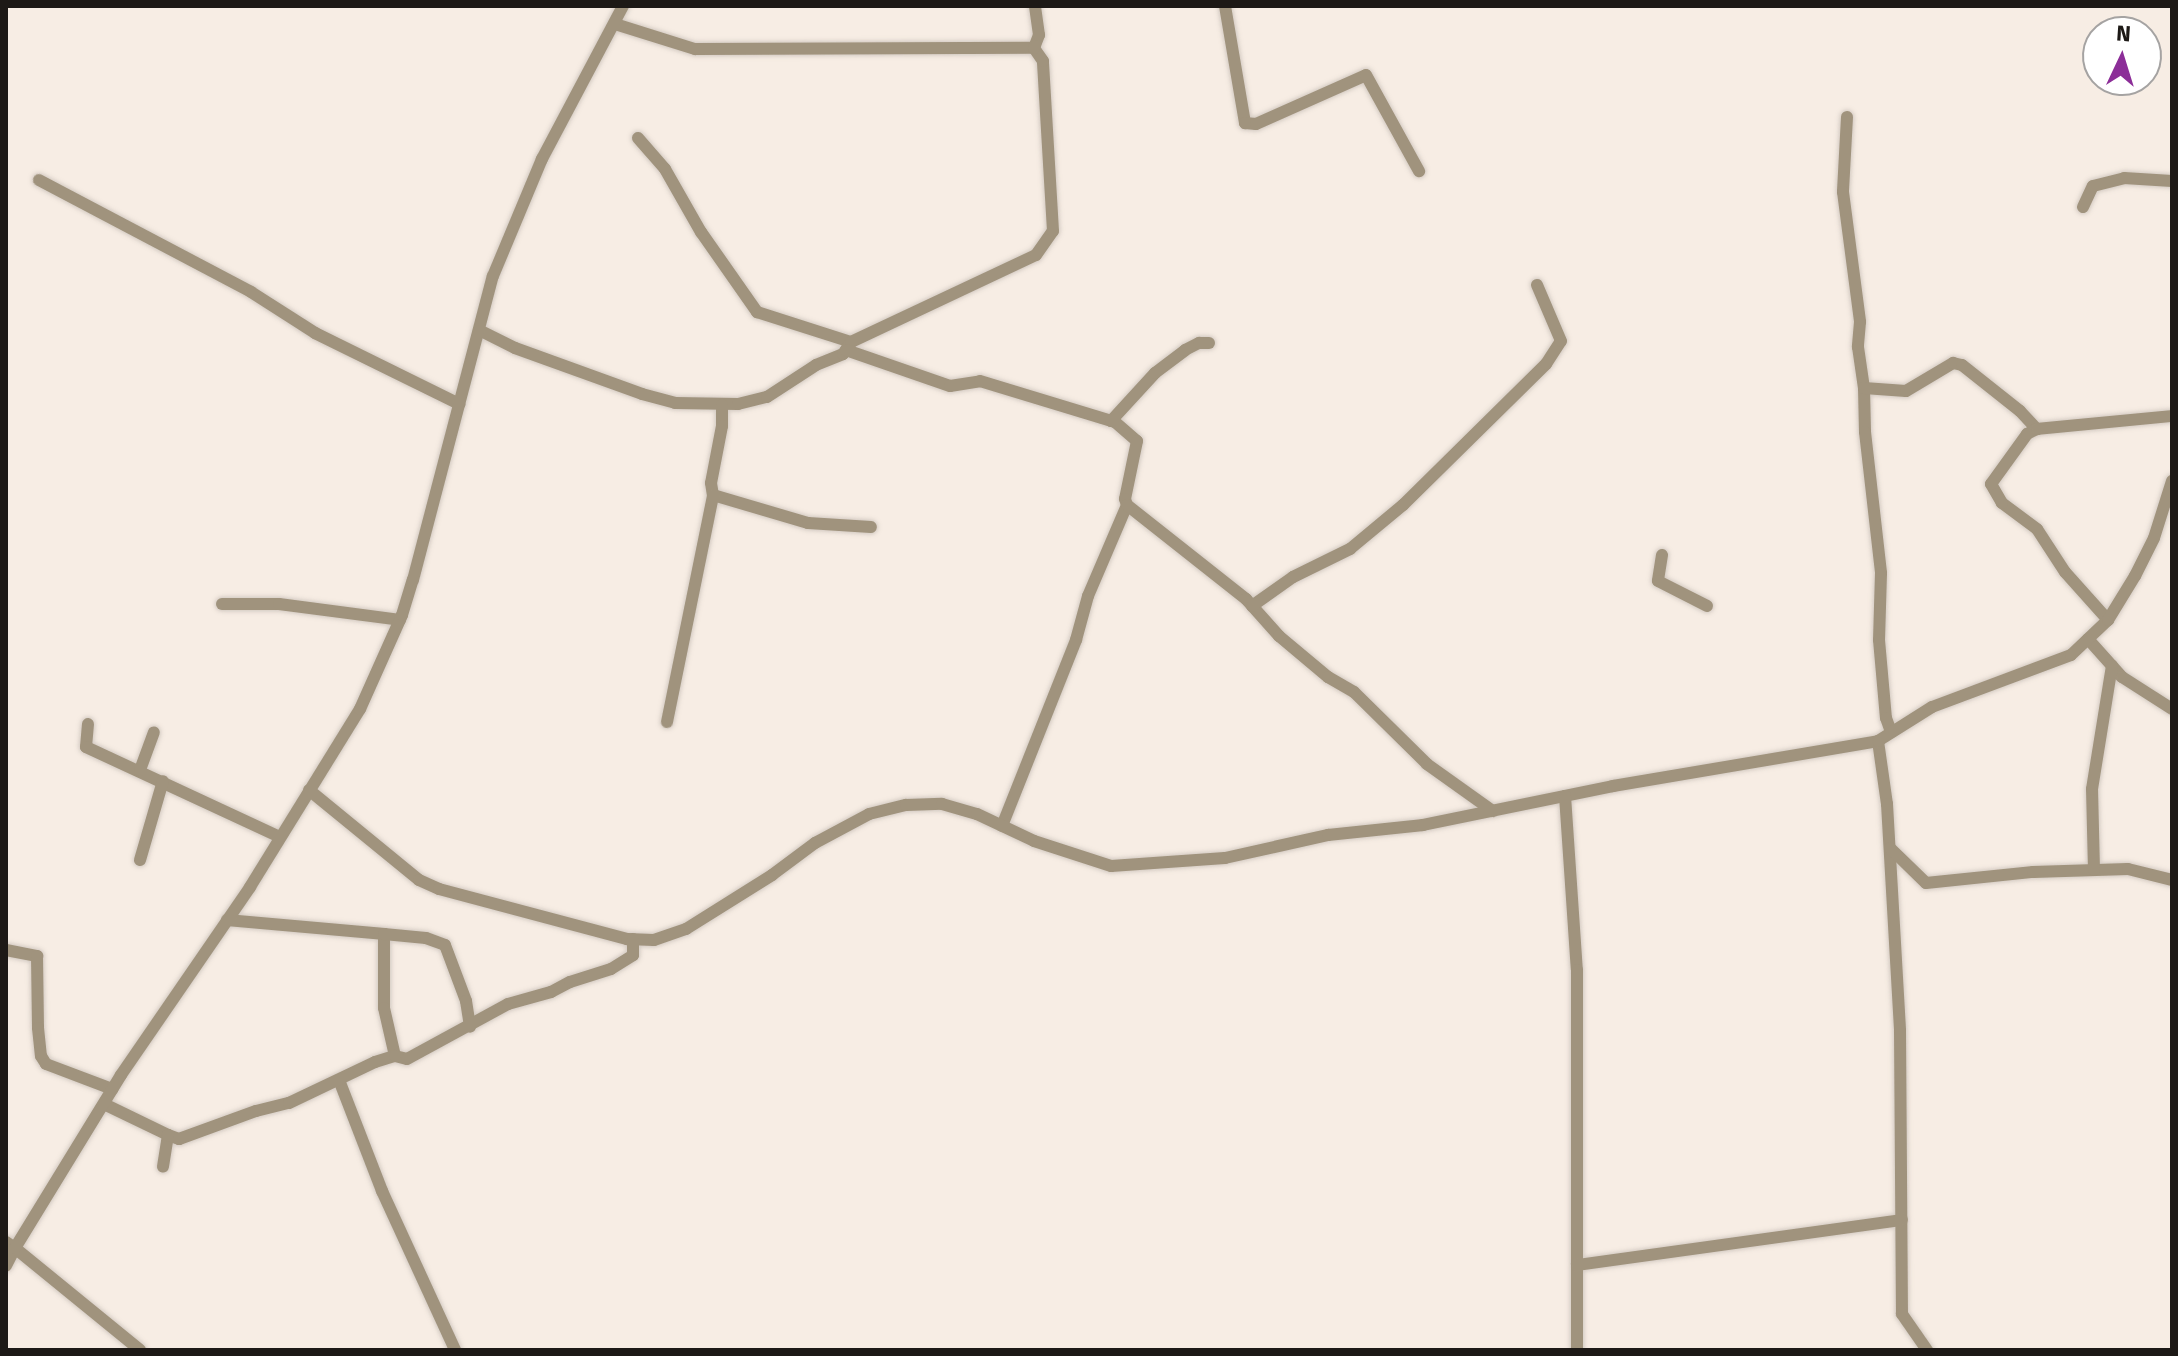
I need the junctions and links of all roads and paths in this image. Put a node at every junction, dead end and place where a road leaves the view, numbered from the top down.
1 (623, 6) edge
2 (1035, 6) edge
3 (1225, 6) edge
4 (615, 24) junction
5 (1034, 48) junction
6 (1847, 117) dead end
7 (638, 138) dead end
8 (1419, 171) dead end
9 (39, 180) dead end
10 (2172, 181) edge
11 (2083, 207) dead end
12 (1537, 285) dead end
13 (479, 330) junction
14 (1209, 343) dead end
15 (848, 346) junction
16 (1864, 388) junction
17 (459, 404) junction
18 (722, 405) junction
19 (2172, 416) edge
20 (1111, 421) junction
21 (2037, 429) junction
22 (2172, 481) edge
23 (713, 495) junction
24 (1127, 505) junction
25 (871, 527) dead end
26 (1662, 555) dead end
27 (222, 604) dead end
28 (1252, 606) junction
29 (1707, 606) dead end
30 (400, 620) junction
31 (2108, 620) junction
32 (2088, 639) junction
33 (2112, 666) junction
34 (2172, 709) edge
35 (667, 722) dead end
36 (88, 724) dead end
37 (154, 732) dead end
38 (1891, 732) junction
39 (1878, 741) junction
40 (140, 770) junction
41 (163, 781) junction
42 (309, 790) junction
43 (1565, 796) junction
44 (1493, 811) junction
45 (1002, 826) junction
46 (280, 837) junction
47 (1890, 848) junction
48 (140, 860) dead end
49 (2094, 870) junction
50 (2172, 880) edge
51 (227, 920) junction
52 (384, 934) junction
53 (633, 939) junction
54 (6, 950) edge
55 (470, 1027) junction
56 (395, 1056) junction
57 (339, 1080) junction
58 (112, 1089) junction
59 (104, 1104) junction
60 (168, 1135) junction
61 (163, 1167) dead end
62 (1902, 1220) junction
63 (11, 1245) edge
64 (1577, 1265) junction
65 (6, 1266) edge
66 (140, 1350) edge
67 (455, 1350) edge
68 (1577, 1350) edge
69 (1927, 1350) edge

1 - 4 street
2 - 5 street
3 - 8 street
4 - 5 street
4 - 13 street
5 - 15 street
6 - 16 street
7 - 15 street
9 - 17 street
10 - 11 street
12 - 28 street
13 - 17 street
13 - 18 street
14 - 20 street
15 - 18 street
15 - 20 street
16 - 21 street
16 - 38 street
17 - 30 street
18 - 23 street
19 - 21 street
20 - 24 street
21 - 31 street
22 - 31 street
23 - 25 street
23 - 35 street
24 - 28 street
24 - 45 street
26 - 29 street
27 - 30 street
28 - 44 street
30 - 42 street
31 - 32 street
32 - 33 street
32 - 38 street
33 - 34 street
33 - 49 street
36 - 40 street
37 - 40 street
38 - 39 street
39 - 43 street
39 - 47 street
40 - 41 street
41 - 46 street
41 - 48 street
42 - 46 street
42 - 53 street
43 - 44 street
43 - 64 street
44 - 45 street
45 - 53 street
46 - 51 street
47 - 49 street
47 - 62 street
49 - 50 street
51 - 52 street
51 - 58 street
52 - 55 street
52 - 56 street
53 - 55 street
54 - 58 street
55 - 56 street
56 - 57 street
57 - 60 street
57 - 67 street
58 - 59 street
59 - 60 street
59 - 63 street
60 - 61 street
62 - 64 street
62 - 69 street
63 - 65 street
63 - 66 street
64 - 68 street

